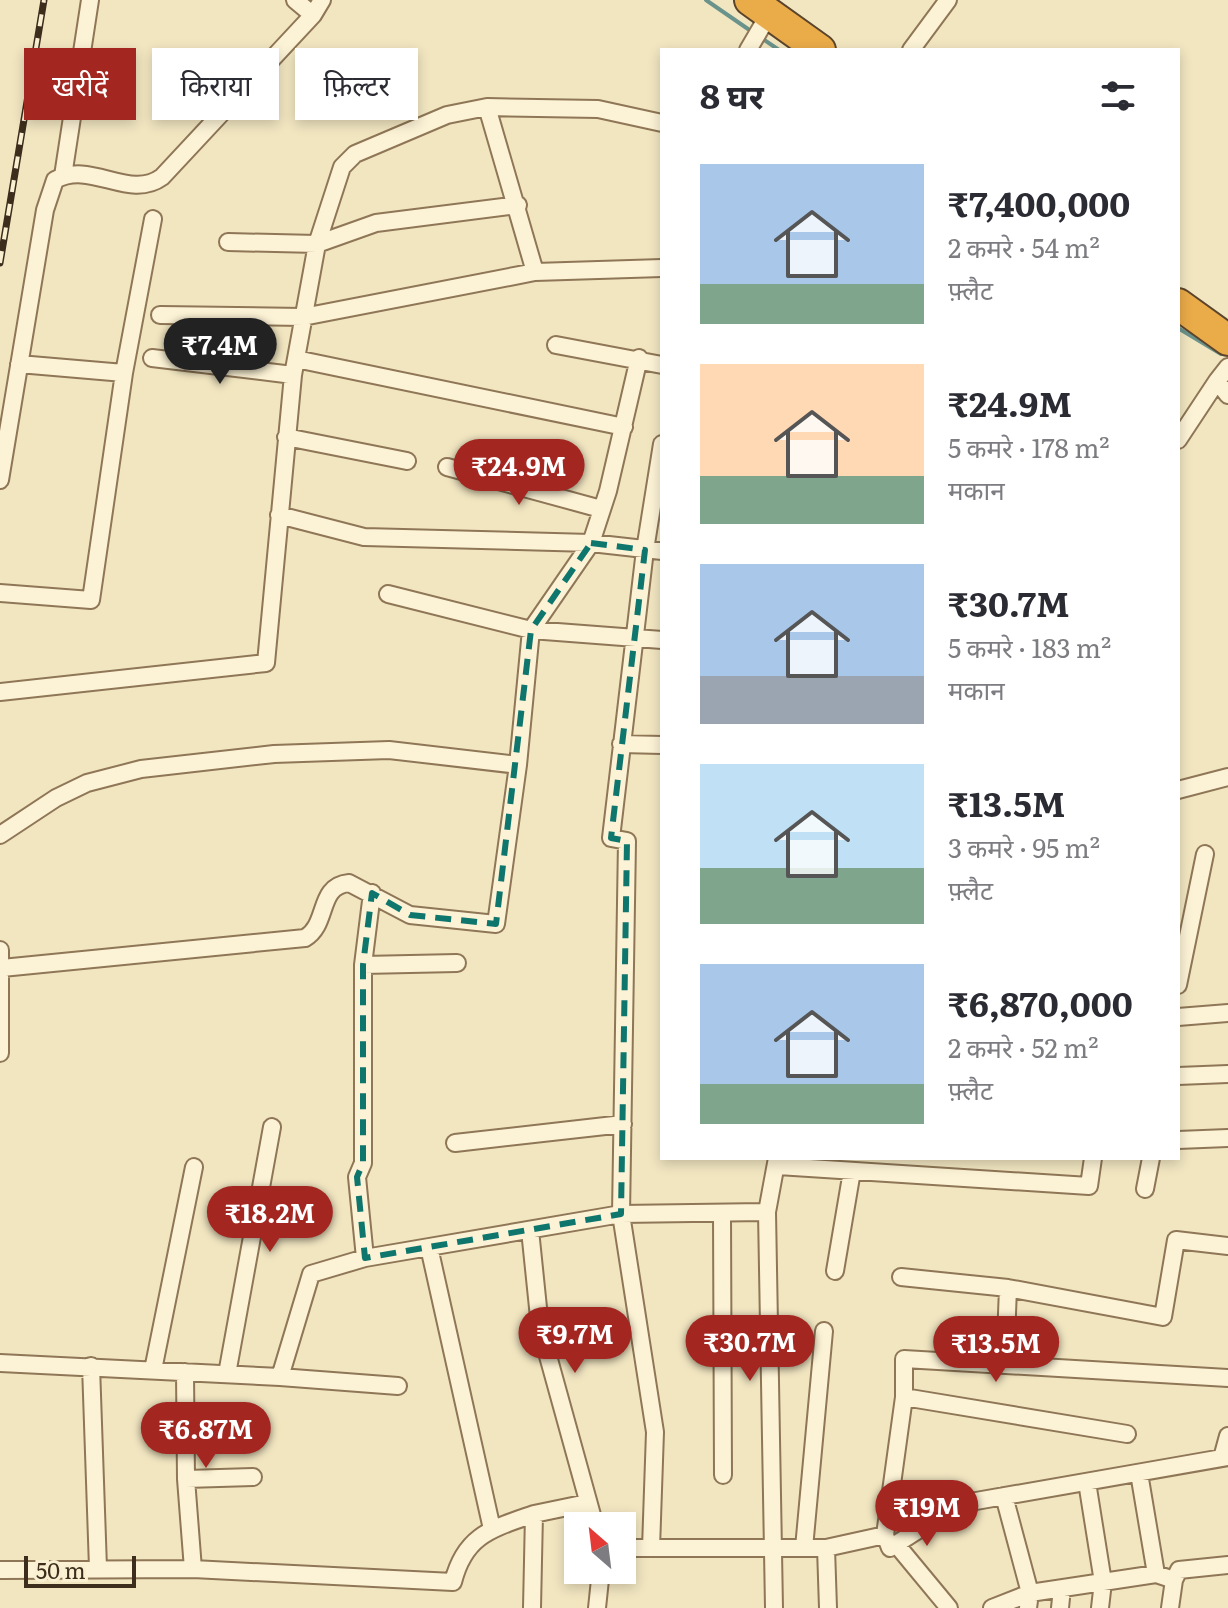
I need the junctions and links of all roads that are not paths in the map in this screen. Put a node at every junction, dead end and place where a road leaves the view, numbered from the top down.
1 (90, 0) edge
2 (295, 0) edge
3 (948, 0) edge
4 (765, 5) edge
5 (318, 7) edge
6 (749, 48) edge
7 (818, 48) edge
8 (912, 48) edge
9 (487, 107) junction
10 (660, 123) edge
11 (63, 176) junction
12 (518, 205) junction
13 (153, 219) dead end
14 (228, 242) dead end
15 (317, 244) junction
16 (660, 268) edge
17 (535, 272) junction
18 (1180, 305) edge
19 (160, 315) dead end
20 (303, 317) junction
21 (1228, 340) edge
22 (556, 345) dead end
23 (152, 358) dead end
24 (639, 358) junction
25 (19, 364) junction
26 (660, 364) edge
27 (294, 367) junction
28 (1228, 367) edge
29 (124, 373) junction
30 (1223, 388) edge
31 (624, 427) junction
32 (286, 437) junction
33 (1180, 438) edge
34 (660, 456) edge
35 (407, 461) dead end
36 (447, 467) dead end
37 (0, 480) edge
38 (601, 509) junction
39 (279, 515) junction
40 (591, 543) junction
41 (645, 550) junction
42 (660, 551) edge
43 (0, 593) edge
44 (388, 594) dead end
45 (531, 630) junction
46 (637, 638) junction
47 (660, 640) edge
48 (0, 692) edge
49 (621, 744) junction
50 (660, 745) edge
51 (518, 765) junction
52 (1228, 777) edge
53 (1180, 789) edge
54 (0, 835) edge
55 (1205, 854) dead end
56 (372, 893) junction
57 (0, 950) edge
58 (457, 963) dead end
59 (363, 965) junction
60 (2, 968) junction
61 (1180, 975) edge
62 (1228, 1013) edge
63 (1180, 1017) edge
64 (0, 1053) edge
65 (1228, 1074) edge
66 (1180, 1076) edge
67 (623, 1124) junction
68 (272, 1127) dead end
69 (1228, 1138) edge
70 (1180, 1140) edge
71 (455, 1143) dead end
72 (1093, 1160) edge
73 (1151, 1160) edge
74 (778, 1162) edge
75 (829, 1164) edge
76 (194, 1167) dead end
77 (852, 1171) junction
78 (1145, 1189) dead end
79 (767, 1212) junction
80 (722, 1213) junction
81 (621, 1214) junction
82 (530, 1230) junction
83 (1228, 1246) edge
84 (429, 1247) junction
85 (365, 1258) junction
86 (835, 1271) dead end
87 (901, 1277) dead end
88 (1008, 1288) junction
89 (824, 1331) dead end
90 (0, 1363) edge
91 (1005, 1365) junction
92 (91, 1366) junction
93 (153, 1370) junction
94 (185, 1372) junction
95 (227, 1374) junction
96 (280, 1377) junction
97 (1228, 1378) edge
98 (398, 1386) dead end
99 (904, 1397) junction
100 (1127, 1434) dead end
101 (1228, 1436) edge
102 (1225, 1458) edge
103 (1139, 1473) junction
104 (723, 1475) dead end
105 (253, 1477) dead end
106 (186, 1479) junction
107 (1087, 1482) junction
108 (1004, 1496) junction
109 (587, 1503) junction
110 (590, 1512) edge
111 (534, 1514) junction
112 (492, 1529) junction
113 (890, 1540) junction
114 (636, 1548) edge
115 (651, 1548) junction
116 (773, 1548) junction
117 (804, 1548) junction
118 (826, 1548) junction
119 (1228, 1565) edge
120 (98, 1568) junction
121 (0, 1569) edge
122 (193, 1569) junction
123 (1156, 1574) junction
124 (1174, 1580) junction
125 (1103, 1582) junction
126 (600, 1584) edge
127 (1062, 1588) junction
128 (1029, 1601) edge
129 (532, 1608) edge
130 (597, 1608) edge
131 (774, 1608) edge
132 (828, 1608) edge
133 (949, 1608) edge
134 (992, 1608) edge
135 (1060, 1608) edge
136 (1100, 1608) edge
137 (1170, 1608) edge

1 - 11 street
2 - 5 street
3 - 8 street
4 - 6 street
4 - 7 highway
5 - 11 street
9 - 10 street
9 - 12 street
9 - 15 street
11 - 25 street
12 - 15 street
12 - 17 street
13 - 29 street
14 - 15 street
15 - 20 street
16 - 17 street
17 - 20 street
18 - 21 highway
19 - 20 street
20 - 27 street
22 - 24 street
23 - 27 street
24 - 26 street
24 - 31 street
25 - 29 street
25 - 37 street
27 - 31 street
27 - 32 street
28 - 30 street
29 - 43 street
30 - 33 street
31 - 38 street
32 - 35 street
32 - 39 street
34 - 41 street
36 - 38 street
38 - 40 street
39 - 40 street
39 - 48 street
40 - 41 street
40 - 45 street
41 - 42 street
41 - 46 street
44 - 45 street
45 - 46 street
45 - 51 street
46 - 47 street
46 - 49 street
49 - 50 street
49 - 67 street
51 - 54 street
51 - 56 street
52 - 53 street
55 - 61 street
56 - 59 street
56 - 60 street
57 - 60 street
58 - 59 street
59 - 85 street
60 - 64 street
62 - 63 street
65 - 66 street
67 - 71 street
67 - 81 street
68 - 95 street
69 - 70 street
72 - 77 street
73 - 78 street
74 - 75 street
74 - 79 street
75 - 77 street
76 - 93 street
77 - 86 street
79 - 80 street
79 - 116 street
80 - 81 street
80 - 104 street
81 - 82 street
81 - 115 street
82 - 84 street
82 - 109 street
83 - 88 street
84 - 85 street
84 - 112 street
85 - 96 street
87 - 88 street
88 - 91 street
89 - 117 street
90 - 92 street
91 - 97 street
91 - 99 street
92 - 93 street
92 - 120 street
93 - 94 street
94 - 95 street
94 - 106 street
95 - 96 street
96 - 98 street
99 - 100 street
99 - 113 street
101 - 102 street
102 - 103 street
103 - 107 street
103 - 123 street
105 - 106 street
106 - 122 street
107 - 108 street
107 - 125 street
108 - 113 street
108 - 128 street
109 - 110 street
109 - 111 street
111 - 112 street
111 - 129 street
112 - 122 street
113 - 118 street
113 - 133 street
114 - 115 street
115 - 116 street
116 - 117 street
116 - 131 street
117 - 118 street
118 - 132 street
119 - 124 street
120 - 121 street
120 - 122 street
123 - 124 street
123 - 125 street
124 - 137 street
125 - 127 street
125 - 136 street
126 - 130 street
127 - 128 street
127 - 135 street
128 - 134 street

